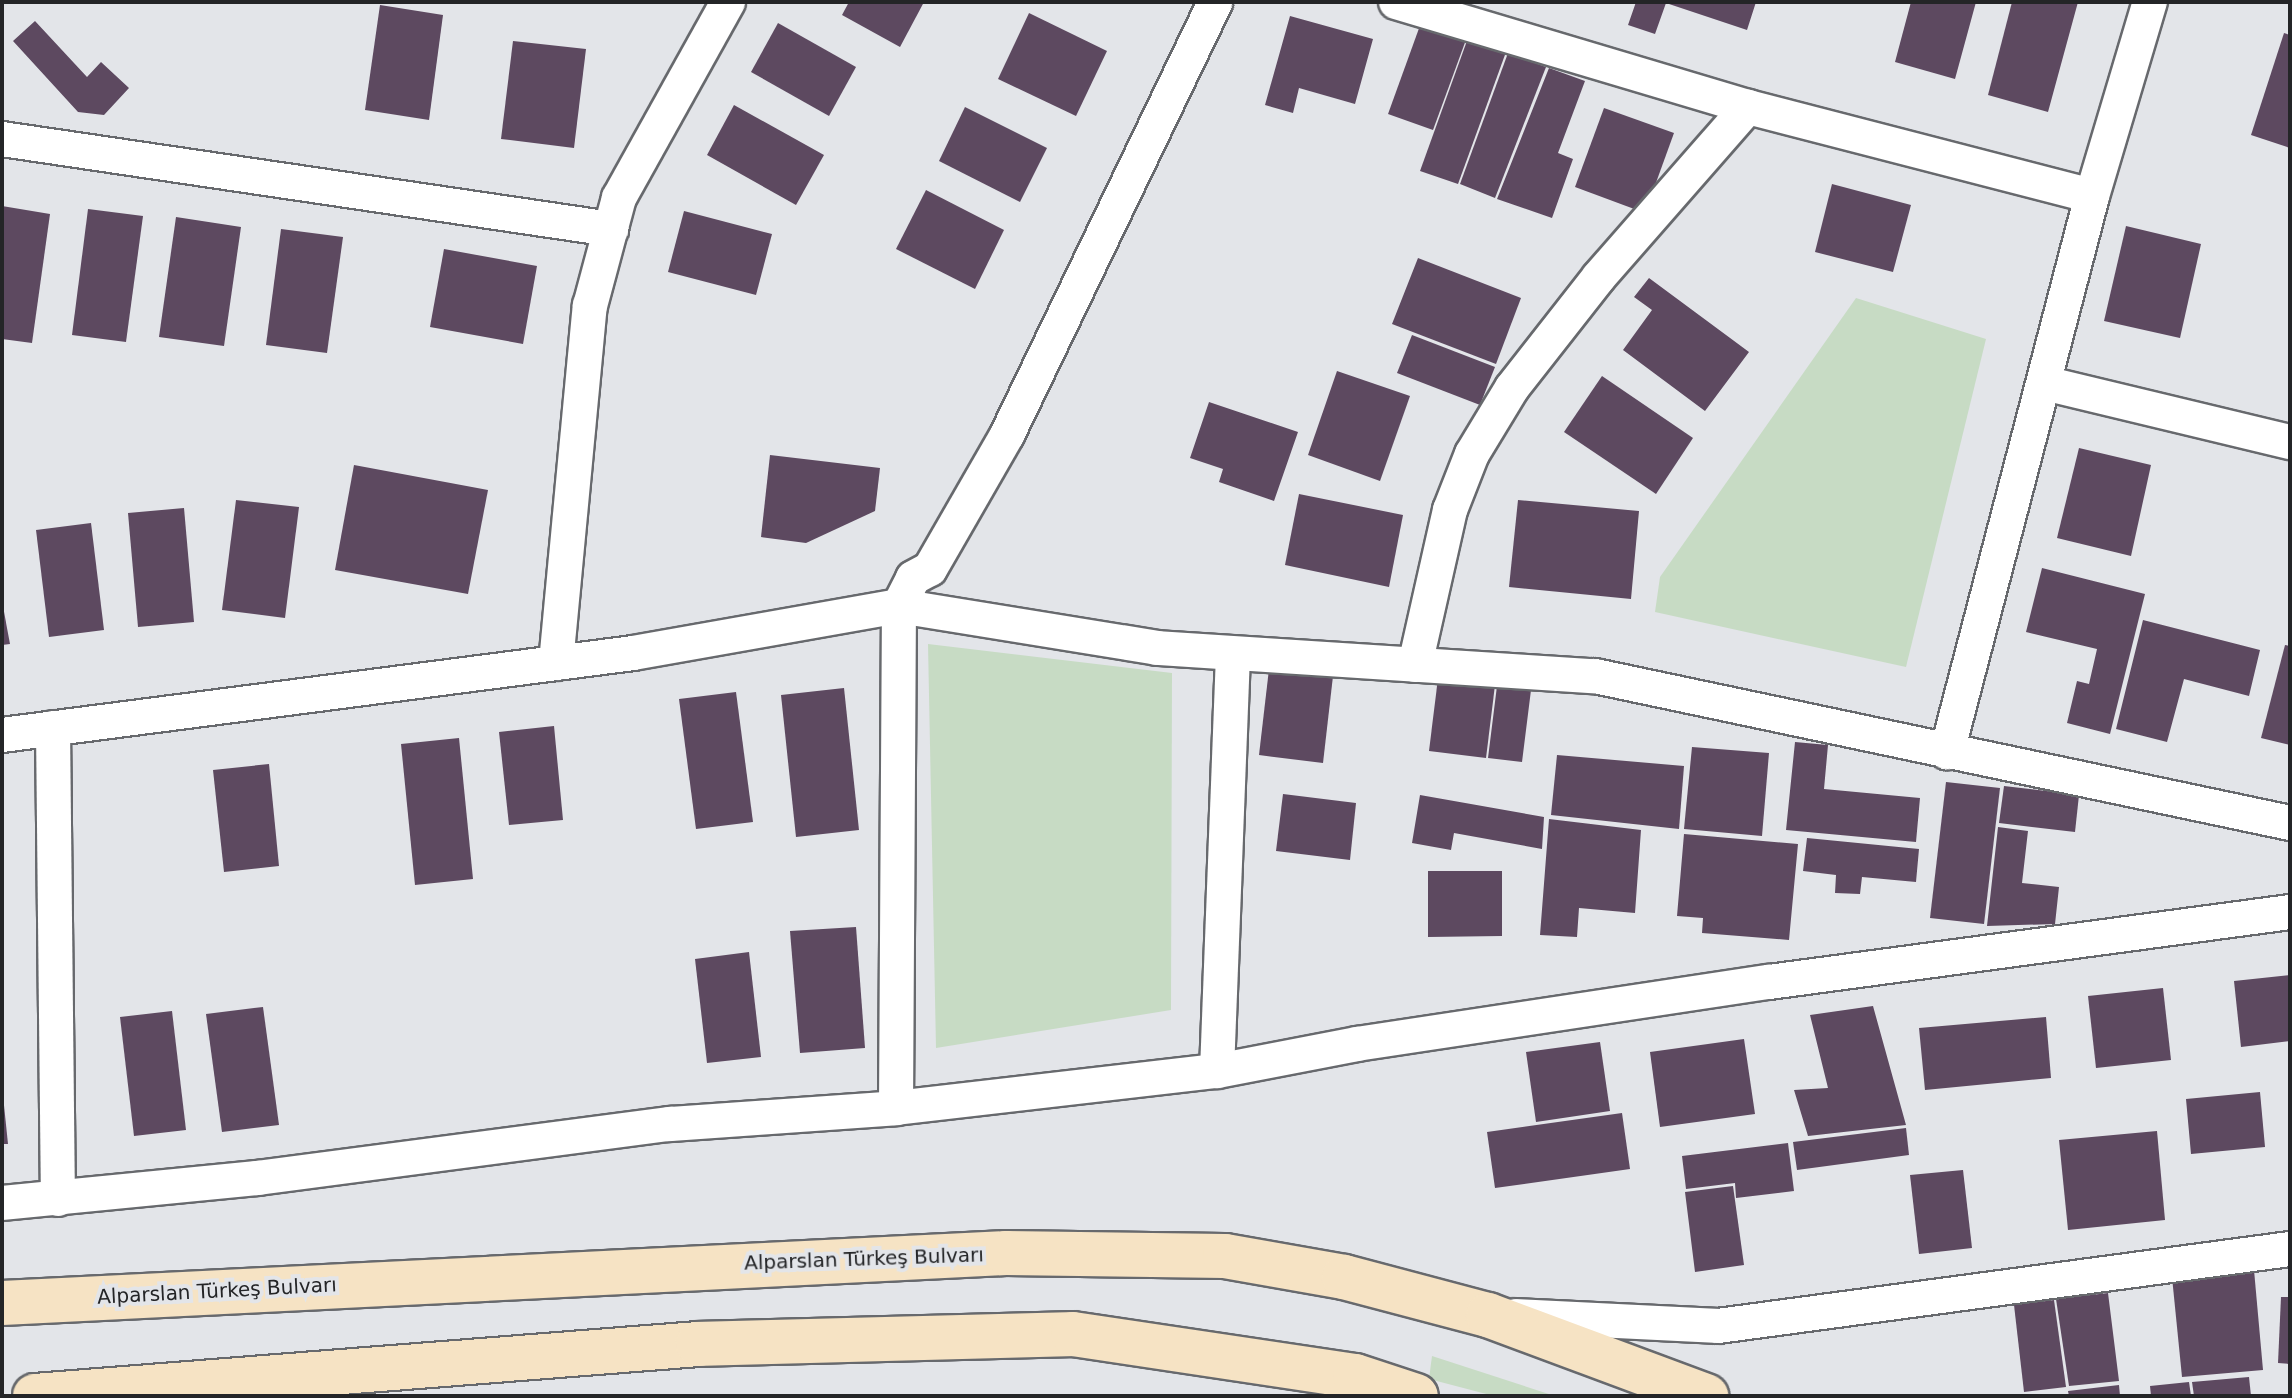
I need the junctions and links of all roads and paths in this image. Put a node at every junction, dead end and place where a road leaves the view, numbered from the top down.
1 (728, 2) edge
2 (1215, 2) edge
3 (1396, 2) edge
4 (2150, 2) edge
5 (1748, 107) junction
6 (2, 139) edge
7 (2092, 196) junction
8 (611, 229) junction
9 (2044, 383) junction
10 (2290, 442) edge
11 (899, 606) junction
12 (1233, 655) junction
13 (556, 663) junction
14 (1415, 665) junction
15 (53, 728) junction
16 (2, 735) edge
17 (1947, 752) junction
18 (2290, 823) edge
19 (2290, 912) edge
20 (1217, 1071) junction
21 (896, 1108) junction
22 (58, 1199) junction
23 (2, 1203) edge
24 (2290, 1249) edge
25 (2, 1303) edge
26 (1488, 1315) junction
27 (35, 1396) edge
28 (1416, 1396) edge
29 (1706, 1396) edge

1 - 8 street
2 - 11 street
3 - 5 street
4 - 7 street
5 - 7 street
5 - 14 street
6 - 8 street
7 - 9 street
8 - 13 street
9 - 10 street
9 - 17 street
11 - 12 street
11 - 13 street
11 - 21 street
12 - 14 street
12 - 20 street
13 - 15 street
14 - 17 street
15 - 16 street
15 - 22 street
17 - 18 street
19 - 20 street
20 - 21 street
21 - 22 street
22 - 23 street
24 - 26 street
25 - 26 main road, Alparslan Türkeş Bulvarı
26 - 29 main road, Alparslan Türkeş Bulvarı
27 - 28 main road

